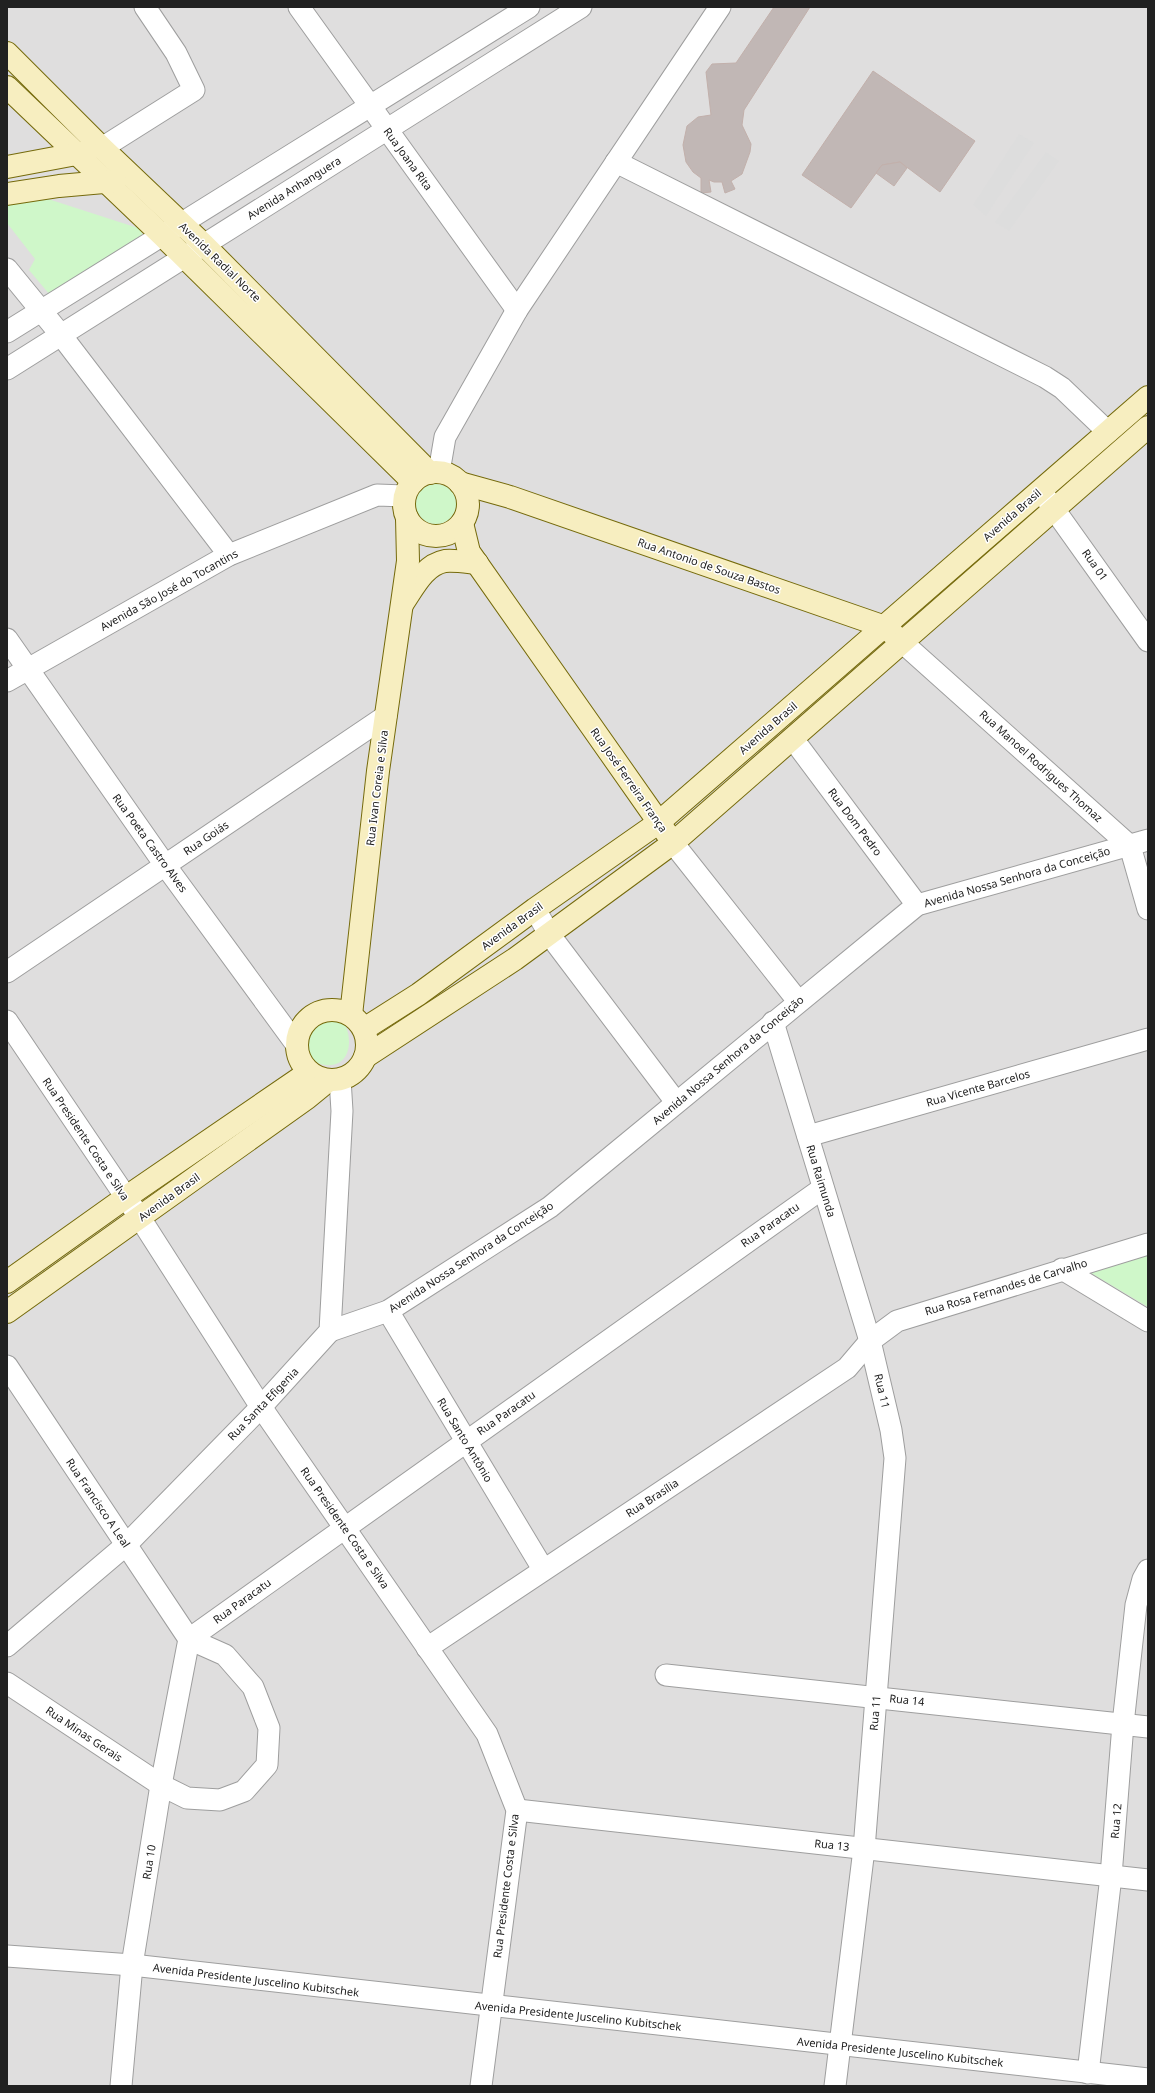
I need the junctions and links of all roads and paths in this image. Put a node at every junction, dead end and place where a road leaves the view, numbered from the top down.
1 (144, 7) edge
2 (299, 7) edge
3 (580, 7) edge
4 (720, 7) edge
5 (526, 8) edge
6 (541, 32) junction
7 (7, 53) edge
8 (7, 86) edge
9 (370, 107) junction
10 (386, 129) junction
11 (102, 148) junction
12 (76, 154) junction
13 (616, 162) junction
14 (7, 167) edge
15 (105, 181) junction
16 (136, 181) junction
17 (7, 194) edge
18 (180, 224) junction
19 (162, 235) junction
20 (204, 245) junction
21 (185, 258) junction
22 (7, 269) edge
23 (517, 310) junction
24 (41, 311) junction
25 (7, 332) edge
26 (61, 335) junction
27 (7, 369) edge
28 (1148, 397) edge
29 (1148, 427) edge
30 (1108, 432) junction
31 (422, 481) junction
32 (460, 483) junction
33 (1040, 490) junction
34 (510, 497) junction
35 (1054, 508) junction
36 (407, 518) junction
37 (464, 519) junction
38 (438, 536) junction
39 (229, 555) junction
40 (473, 558) junction
41 (408, 561) junction
42 (400, 607) junction
43 (885, 627) junction
44 (7, 639) edge
45 (1148, 641) edge
46 (903, 643) junction
47 (26, 669) junction
48 (7, 681) edge
49 (386, 716) junction
50 (792, 739) junction
51 (658, 823) junction
52 (673, 843) junction
53 (1139, 843) edge
54 (165, 865) junction
55 (917, 905) junction
56 (535, 909) junction
57 (1148, 909) edge
58 (549, 934) junction
59 (7, 972) edge
60 (798, 1001) junction
61 (7, 1020) edge
62 (357, 1022) junction
63 (773, 1022) junction
64 (1148, 1040) edge
65 (296, 1044) junction
66 (365, 1058) junction
67 (309, 1072) junction
68 (334, 1080) junction
69 (676, 1102) junction
70 (808, 1136) junction
71 (823, 1188) junction
72 (125, 1198) junction
73 (140, 1218) junction
74 (1148, 1244) edge
75 (1062, 1270) junction
76 (7, 1282) edge
77 (388, 1311) junction
78 (7, 1312) edge
79 (1148, 1321) edge
80 (330, 1331) junction
81 (870, 1341) junction
82 (7, 1366) edge
83 (261, 1407) junction
84 (466, 1441) junction
85 (344, 1528) junction
86 (126, 1545) junction
87 (543, 1569) junction
88 (1148, 1570) edge
89 (189, 1639) junction
90 (7, 1646) edge
91 (427, 1648) junction
92 (666, 1675) dead end
93 (7, 1682) edge
94 (876, 1697) junction
95 (1123, 1724) junction
96 (1148, 1727) edge
97 (161, 1785) junction
98 (517, 1810) junction
99 (864, 1849) junction
100 (1111, 1876) junction
101 (1148, 1880) edge
102 (7, 1956) edge
103 (132, 1965) junction
104 (491, 2007) junction
105 (840, 2045) junction
106 (1088, 2073) junction
107 (1148, 2079) edge
108 (121, 2086) edge
109 (481, 2086) edge
110 (835, 2086) edge

1 - 11 street
2 - 9 street, Rua Joana Rita
3 - 6 street, Avenida Anhanguera
4 - 13 street
5 - 6 street
5 - 9 street
6 - 10 street, Avenida Anhanguera
7 - 11 street, Avenida Radial Norte
8 - 12 street, Avenida Radial Norte
9 - 10 street, Rua Joana Rita
9 - 18 street
10 - 20 street, Avenida Anhanguera
10 - 23 street, Rua Joana Rita
11 - 12 street
11 - 16 street, Avenida Radial Norte
12 - 14 street
12 - 15 street, Avenida Radial Norte
13 - 23 street
13 - 30 street
15 - 16 street
15 - 17 street
15 - 19 street, Avenida Radial Norte
16 - 18 street, Avenida Radial Norte
18 - 19 street
18 - 20 street, Avenida Radial Norte
19 - 21 street, Avenida Radial Norte
19 - 24 street
20 - 21 street, Avenida Anhanguera
20 - 31 street, Avenida Radial Norte
21 - 26 street, Avenida Anhanguera
21 - 31 street, Avenida Radial Norte
22 - 24 street
23 - 31 street
24 - 25 street
24 - 26 street
26 - 27 street, Avenida Anhanguera
26 - 39 street
28 - 30 street, Avenida Brasil
29 - 35 street, Avenida Brasil
30 - 33 street, Avenida Brasil
31 - 32 street
31 - 36 street
31 - 39 street, Avenida São José do Tocantins
32 - 34 street, Rua Antonio de Souza Bastos
32 - 37 street
33 - 35 street, Rua 01
33 - 43 street, Avenida Brasil
34 - 37 street
34 - 43 street, Rua Antonio de Souza Bastos
35 - 45 street, Rua 01
35 - 46 street, Avenida Brasil
36 - 38 street
36 - 41 street, Rua Ivan Coreia e Silva
37 - 38 street
37 - 40 street, Rua José Ferreira França
38 - 40 street, Rua José Ferreira França
38 - 41 street
39 - 47 street, Avenida São José do Tocantins
40 - 42 street
40 - 51 street, Rua José Ferreira França
41 - 42 street, Rua Ivan Coreia e Silva
42 - 49 street, Rua Ivan Coreia e Silva
43 - 46 street, Rua Antonio de Souza Bastos
43 - 51 street, Avenida Brasil
44 - 47 street, Rua Poeta Castro Alves
46 - 50 street, Avenida Brasil
46 - 53 street, Rua Manoel Rodrigues Thomaz
47 - 48 street, Avenida São José do Tocantins
47 - 54 street, Rua Poeta Castro Alves
49 - 54 street, Rua Goiás
49 - 62 street, Rua Ivan Coreia e Silva
50 - 52 street, Avenida Brasil
50 - 55 street, Rua Dom Pedro
51 - 52 street, Rua José Ferreira França
51 - 56 street, Avenida Brasil
52 - 58 street, Avenida Brasil
52 - 60 street, Rua José Ferreira França
53 - 55 street, Avenida Nossa Senhora da Conceição
53 - 57 street
54 - 59 street, Rua Goiás
54 - 65 street, Rua Poeta Castro Alves
55 - 60 street, Avenida Nossa Senhora da Conceição
56 - 58 street
56 - 62 street, Avenida Brasil
58 - 66 street, Avenida Brasil
58 - 69 street
60 - 63 street, Avenida Nossa Senhora da Conceição
61 - 72 street, Rua Presidente Costa e Silva
62 - 65 street
62 - 66 street
63 - 69 street, Avenida Nossa Senhora da Conceição
63 - 70 street, Rua Raimunda
64 - 70 street, Rua Vicente Barcelos
65 - 67 street
66 - 68 street
67 - 68 street
67 - 72 street
68 - 73 street, Avenida Brasil
68 - 80 street
69 - 77 street, Avenida Nossa Senhora da Conceição
70 - 71 street, Rua Raimunda
71 - 81 street, Rua Raimunda
71 - 84 street, Rua Paracatu
72 - 73 street, Rua Presidente Costa e Silva
72 - 76 street
73 - 78 street, Avenida Brasil
73 - 83 street, Rua Presidente Costa e Silva
74 - 75 street, Rua Rosa Fernandes de Carvalho
75 - 79 street
75 - 81 street, Rua Rosa Fernandes de Carvalho
77 - 80 street, Avenida Nossa Senhora da Conceição
77 - 84 street, Rua Santo Antônio
80 - 83 street, Rua Santa Efigenia
81 - 87 street, Rua Brasília
81 - 94 street, Rua 11
82 - 86 street, Rua Francisco A Leal
83 - 85 street, Rua Presidente Costa e Silva
83 - 86 street, Rua Santa Efigenia
84 - 85 street, Rua Paracatu
84 - 87 street, Rua Santo Antônio
85 - 89 street, Rua Paracatu
85 - 91 street, Rua Presidente Costa e Silva
86 - 89 street, Rua Francisco A Leal
86 - 90 street, Rua Santa Efigenia
87 - 91 street, Rua Brasília
88 - 95 street, Rua 12
89 - 97 street, Rua 10
89 - 97 street, Rua Minas Gerais
91 - 98 street, Rua Presidente Costa e Silva
92 - 94 street, Rua 14
93 - 97 street, Rua Minas Gerais
94 - 95 street, Rua 14
94 - 99 street, Rua 11
95 - 96 street, Rua 14
95 - 100 street, Rua 12
97 - 103 street, Rua 10
98 - 99 street, Rua 13
98 - 104 street, Rua Presidente Costa e Silva
99 - 100 street, Rua 13
99 - 105 street, Rua 11
100 - 101 street, Rua 13
100 - 106 street, Rua 12
102 - 103 street, Avenida Presidente Juscelino Kubitschek
103 - 104 street, Avenida Presidente Juscelino Kubitschek
103 - 108 street, Rua 10
104 - 105 street, Avenida Presidente Juscelino Kubitschek
104 - 109 street, Rua Presidente Costa e Silva
105 - 106 street, Avenida Presidente Juscelino Kubitschek
105 - 110 street, Rua 11
106 - 107 street, Avenida Presidente Juscelino Kubitschek

